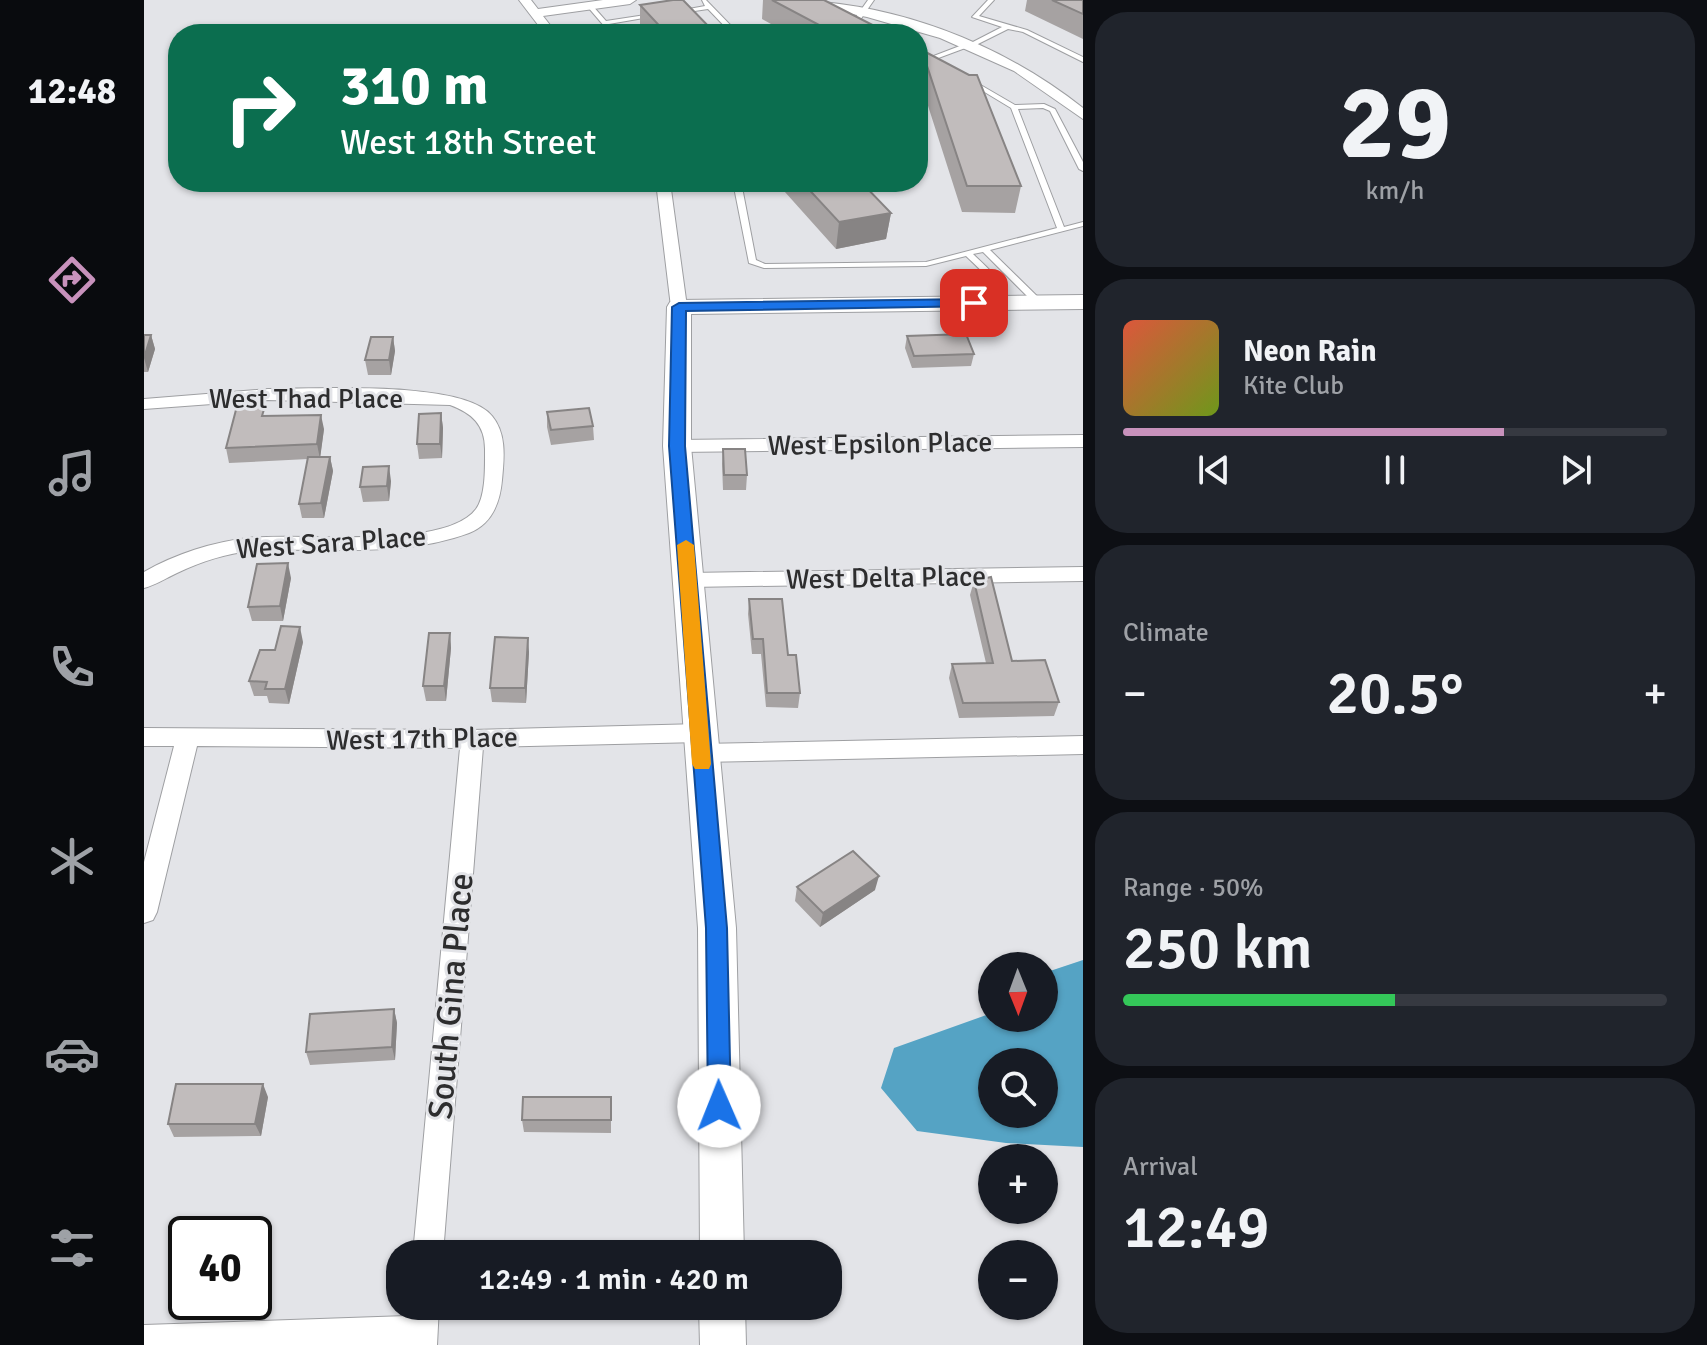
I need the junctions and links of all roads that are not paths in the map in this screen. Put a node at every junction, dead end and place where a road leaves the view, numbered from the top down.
1 (525, 0) edge
2 (630, 0) edge
3 (788, 0) edge
4 (871, 0) edge
5 (991, 0) edge
6 (607, 1) edge
7 (706, 4) edge
8 (589, 5) junction
9 (678, 12) edge
10 (862, 12) junction
11 (535, 13) junction
12 (664, 14) edge
13 (605, 23) joint
14 (543, 24) edge
15 (726, 24) edge
16 (854, 24) edge
17 (901, 24) edge
18 (1007, 27) junction
19 (928, 33) edge
20 (968, 45) junction
21 (928, 57) edge
22 (931, 59) junction
23 (1083, 60) edge
24 (943, 65) edge
25 (967, 79) edge
26 (1068, 101) junction
27 (1044, 106) junction
28 (1014, 107) junction
29 (1083, 115) edge
30 (1083, 169) edge
31 (664, 192) edge
32 (739, 192) edge
33 (1083, 224) edge
34 (1061, 229) junction
35 (985, 249) junction
36 (968, 254) junction
37 (1038, 302) junction
38 (1083, 302) edge
39 (1003, 303) junction
40 (679, 307) junction
41 (144, 404) edge
42 (1083, 441) edge
43 (677, 446) junction
44 (474, 523) joint
45 (1083, 574) edge
46 (689, 580) junction
47 (144, 581) edge
48 (144, 737) edge
49 (472, 739) junction
50 (187, 740) junction
51 (700, 743) junction
52 (1083, 745) edge
53 (144, 912) edge
54 (429, 1240) edge
55 (722, 1240) edge
56 (722, 1320) edge
57 (422, 1327) edge
58 (144, 1341) edge
59 (723, 1345) edge

1 - 11 street
2 - 6 street
3 - 10 street
4 - 10 lane
5 - 18 lane
6 - 8 street
7 - 9 lane
7 - 15 lane
8 - 11 street
8 - 13 lane
10 - 16 lane
10 - 17 street
11 - 14 street
12 - 13 lane
18 - 20 lane
18 - 23 lane
19 - 20 street
20 - 22 lane
20 - 26 street
21 - 22 lane
22 - 24 lane
25 - 28 lane
26 - 27 lane
26 - 29 street
27 - 28 lane
27 - 30 lane
28 - 34 lane
31 - 40 street
32 - 36 lane
33 - 34 lane
34 - 35 lane
35 - 36 lane
35 - 37 lane
36 - 39 lane
37 - 38 street
37 - 39 street
39 - 40 street
40 - 43 street
41 - 44 street, West Thad Place
42 - 43 street, West Epsilon Place
43 - 46 street
44 - 47 street, West Sara Place
45 - 46 street, West Delta Place
46 - 51 street
48 - 50 street, West 17th Place
49 - 50 street, West 17th Place
49 - 51 street, West 17th Place
49 - 54 street, South Gina Place
50 - 53 street
51 - 52 street, West 17th Place
51 - 55 street
56 - 59 street
57 - 58 street

